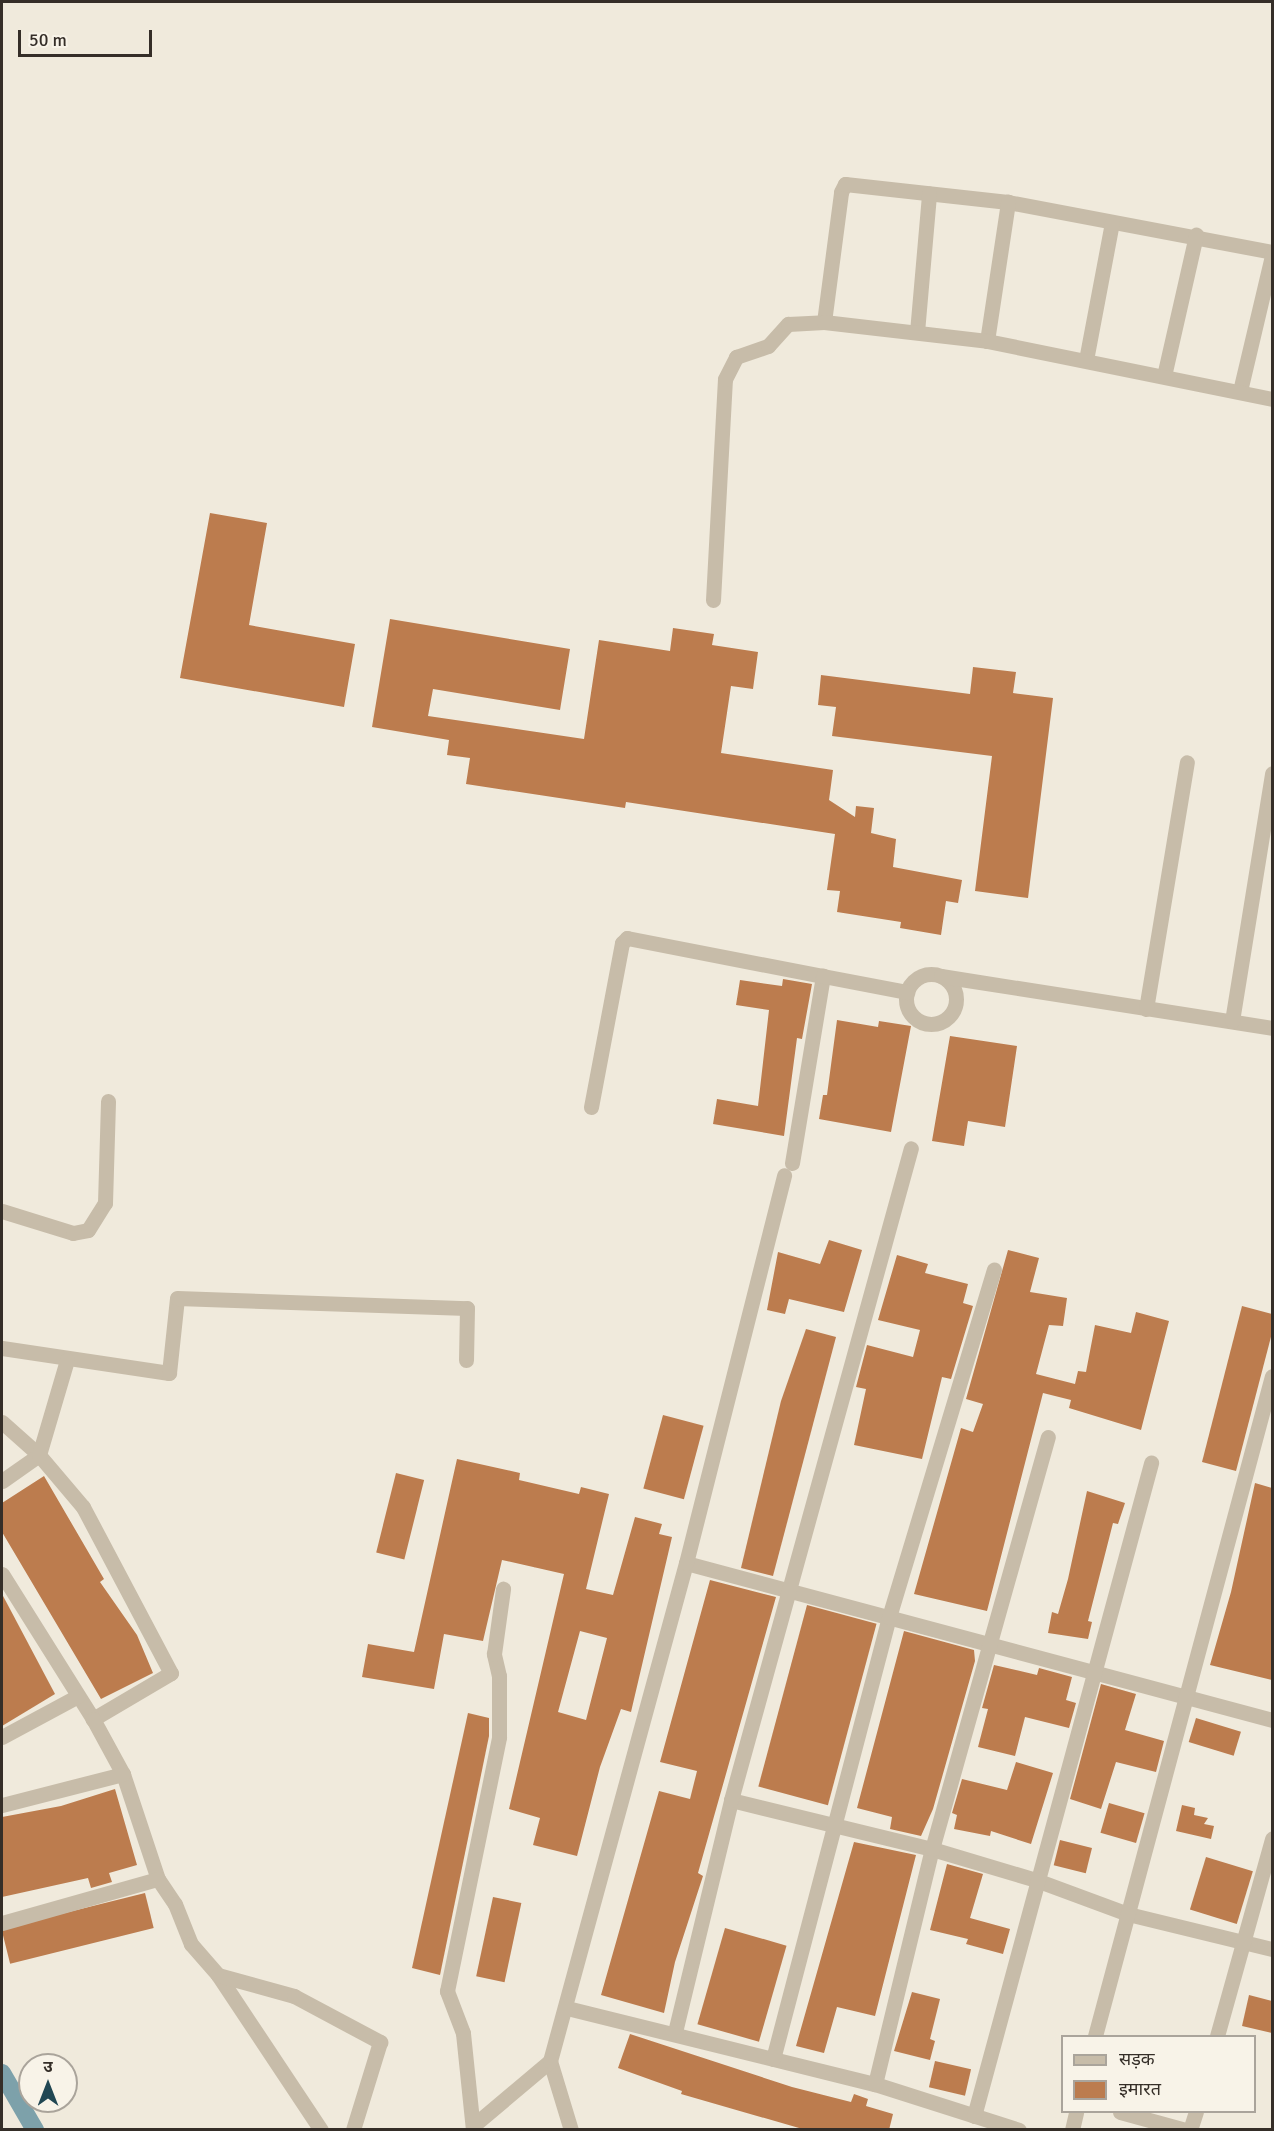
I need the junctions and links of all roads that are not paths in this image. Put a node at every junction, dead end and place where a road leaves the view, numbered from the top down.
1 (929, 194) junction
2 (1008, 202) junction
3 (1112, 223) junction
4 (1196, 235) junction
5 (1272, 254) edge
6 (824, 322) junction
7 (917, 332) junction
8 (987, 341) junction
9 (1086, 360) junction
10 (1164, 376) junction
11 (1240, 391) junction
12 (1272, 399) edge
13 (713, 600) dead end
14 (1187, 762) dead end
15 (1272, 773) edge
16 (823, 976) junction
17 (941, 976) junction
18 (907, 992) junction
19 (1146, 1009) junction
20 (1232, 1021) junction
21 (1272, 1028) edge
22 (108, 1101) dead end
23 (591, 1107) dead end
24 (911, 1148) dead end
25 (2, 1212) edge
26 (994, 1269) dead end
27 (2, 1348) edge
28 (67, 1360) junction
29 (466, 1360) dead end
30 (1272, 1376) edge
31 (2, 1422) edge
32 (1048, 1437) dead end
33 (39, 1455) junction
34 (1151, 1463) dead end
35 (2, 1480) edge
36 (686, 1563) junction
37 (2, 1574) edge
38 (503, 1588) dead end
39 (789, 1590) junction
40 (889, 1617) junction
41 (989, 1645) junction
42 (1095, 1671) junction
43 (78, 1696) junction
44 (1185, 1698) junction
45 (93, 1719) junction
46 (1272, 1720) edge
47 (2, 1737) edge
48 (123, 1774) junction
49 (731, 1800) junction
50 (2, 1805) edge
51 (834, 1822) junction
52 (1272, 1839) edge
53 (932, 1849) junction
54 (158, 1879) junction
55 (1036, 1880) junction
56 (1128, 1914) junction
57 (2, 1923) edge
58 (1245, 1941) junction
59 (1272, 1949) edge
60 (218, 1975) junction
61 (567, 2008) junction
62 (675, 2032) junction
63 (1096, 2035) edge
64 (1218, 2035) edge
65 (773, 2059) junction
66 (550, 2061) junction
67 (875, 2084) junction
68 (1076, 2113) edge
69 (1124, 2113) edge
70 (1196, 2113) edge
71 (974, 2116) junction
72 (473, 2127) edge
73 (321, 2130) edge
74 (353, 2130) edge
75 (571, 2130) edge
76 (1019, 2130) edge
77 (1072, 2130) edge
78 (1188, 2130) edge

1 - 2 street
1 - 6 street
1 - 7 street
2 - 3 street
2 - 8 street
3 - 4 street
3 - 9 street
4 - 5 street
4 - 10 street
5 - 11 street
6 - 7 street
6 - 13 street
7 - 8 street
8 - 9 street
9 - 10 street
10 - 11 street
11 - 12 street
14 - 19 street
15 - 20 street
16 - 18 street
16 - 23 street
16 - 36 street
17 - 18 street
17 - 18 street
17 - 19 street
19 - 20 street
20 - 21 street
22 - 25 street
24 - 39 street
26 - 40 street
27 - 28 street
28 - 29 street
28 - 33 street
30 - 44 street
31 - 33 street
32 - 41 street
33 - 35 street
33 - 45 street
34 - 42 street
36 - 39 street
36 - 61 street
37 - 43 street
38 - 72 street
39 - 40 street
39 - 49 street
40 - 41 street
40 - 51 street
41 - 42 street
41 - 53 street
42 - 44 street
42 - 55 street
43 - 45 street
43 - 47 street
44 - 46 street
44 - 56 street
45 - 48 street
48 - 50 street
48 - 54 street
49 - 51 street
49 - 62 street
51 - 53 street
51 - 65 street
52 - 58 street
53 - 55 street
53 - 67 street
54 - 57 street
54 - 60 street
55 - 56 street
55 - 71 street
56 - 58 street
56 - 63 street
58 - 59 street
58 - 64 street
60 - 73 street
60 - 74 street
61 - 62 street
61 - 66 street
62 - 65 street
65 - 67 street
66 - 72 street
66 - 75 street
67 - 71 street
68 - 77 street
69 - 78 street
70 - 78 street
71 - 76 street

